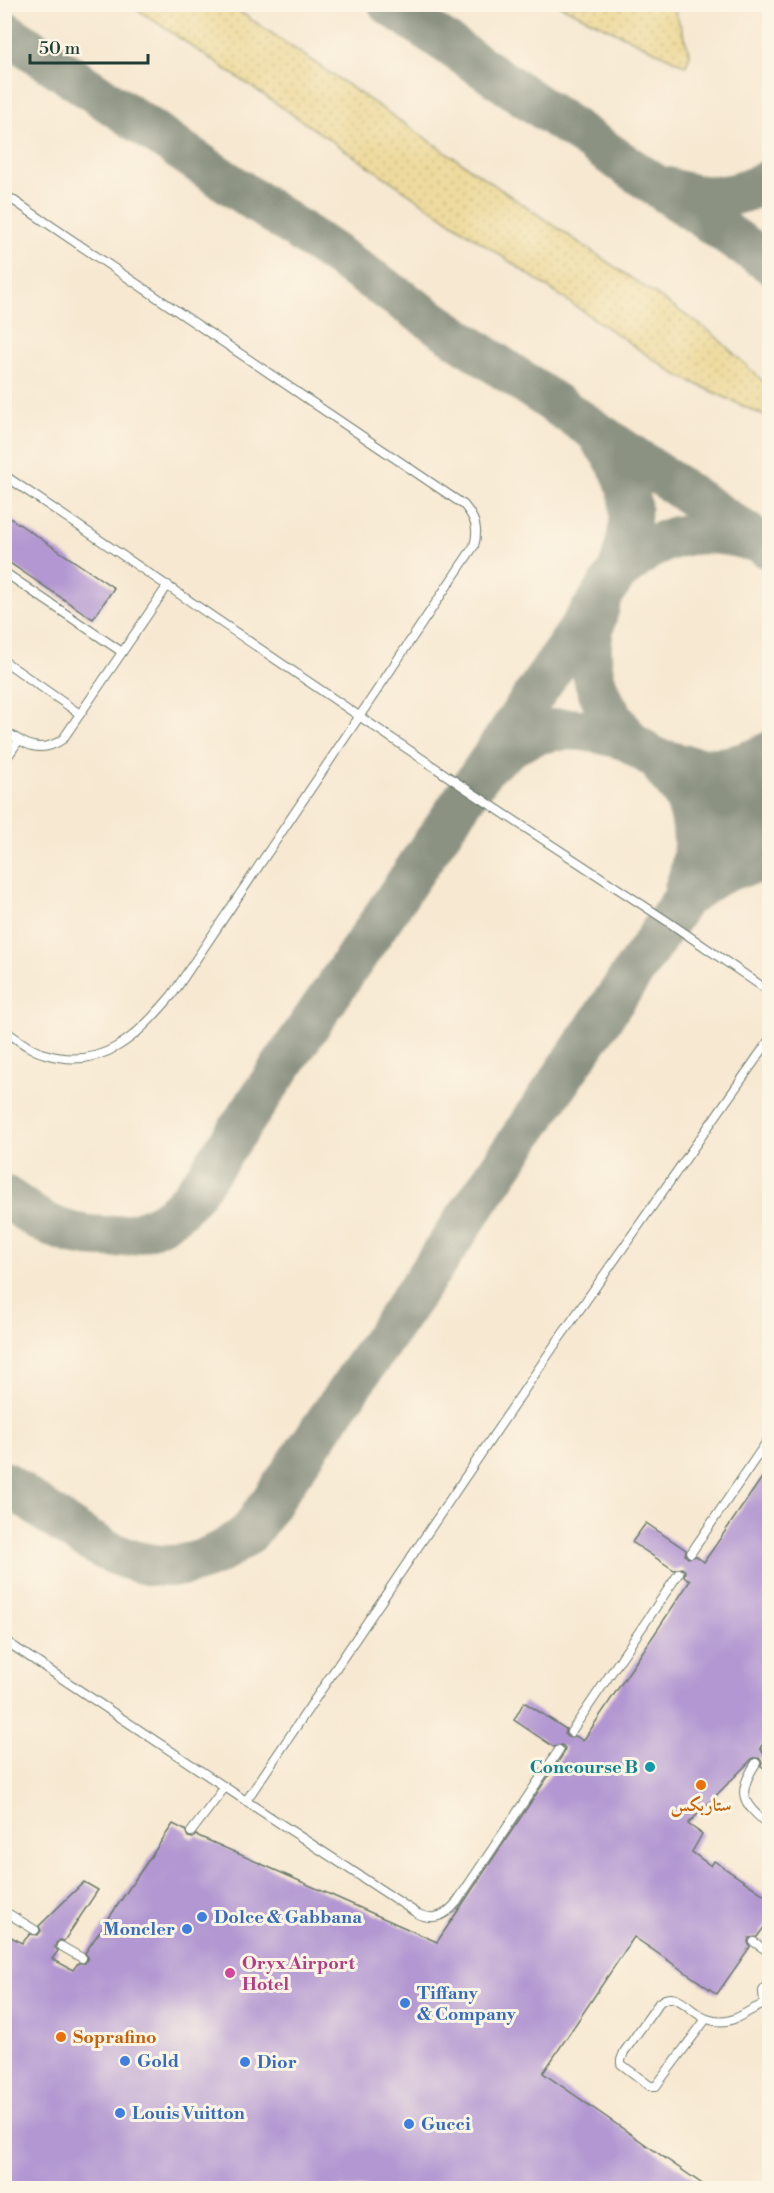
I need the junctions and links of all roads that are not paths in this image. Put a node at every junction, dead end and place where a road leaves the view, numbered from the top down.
1 (4, 194) edge
2 (4, 475) edge
3 (4, 572) edge
4 (168, 585) junction
5 (122, 652) junction
6 (4, 661) edge
7 (80, 714) junction
8 (359, 716) junction
9 (4, 730) edge
10 (19, 740) junction
11 (4, 762) edge
12 (770, 992) edge
13 (4, 1030) edge
14 (770, 1039) edge
15 (770, 1437) edge
16 (691, 1553) dead end
17 (678, 1573) dead end
18 (4, 1640) edge
19 (571, 1732) dead end
20 (559, 1750) dead end
21 (756, 1763) dead end
22 (225, 1787) junction
23 (246, 1801) junction
24 (770, 1827) edge
25 (191, 1832) dead end
26 (4, 1911) edge
27 (35, 1930) dead end
28 (754, 1942) dead end
29 (61, 1946) dead end
30 (770, 1953) edge
31 (82, 1958) dead end
32 (770, 1980) edge
33 (767, 2003) edge
34 (706, 2019) junction

1 - 8 lane
2 - 4 lane
3 - 5 lane
4 - 5 lane
4 - 8 lane
5 - 7 lane
6 - 7 lane
7 - 10 lane
8 - 12 lane
8 - 13 lane
9 - 10 lane
10 - 11 lane
14 - 23 lane
15 - 16 lane
17 - 19 lane
18 - 22 lane
20 - 23 lane
21 - 24 lane
22 - 23 lane
22 - 25 lane
26 - 27 lane
28 - 30 lane
29 - 31 lane
32 - 33 lane
33 - 34 lane
34 - 34 lane

